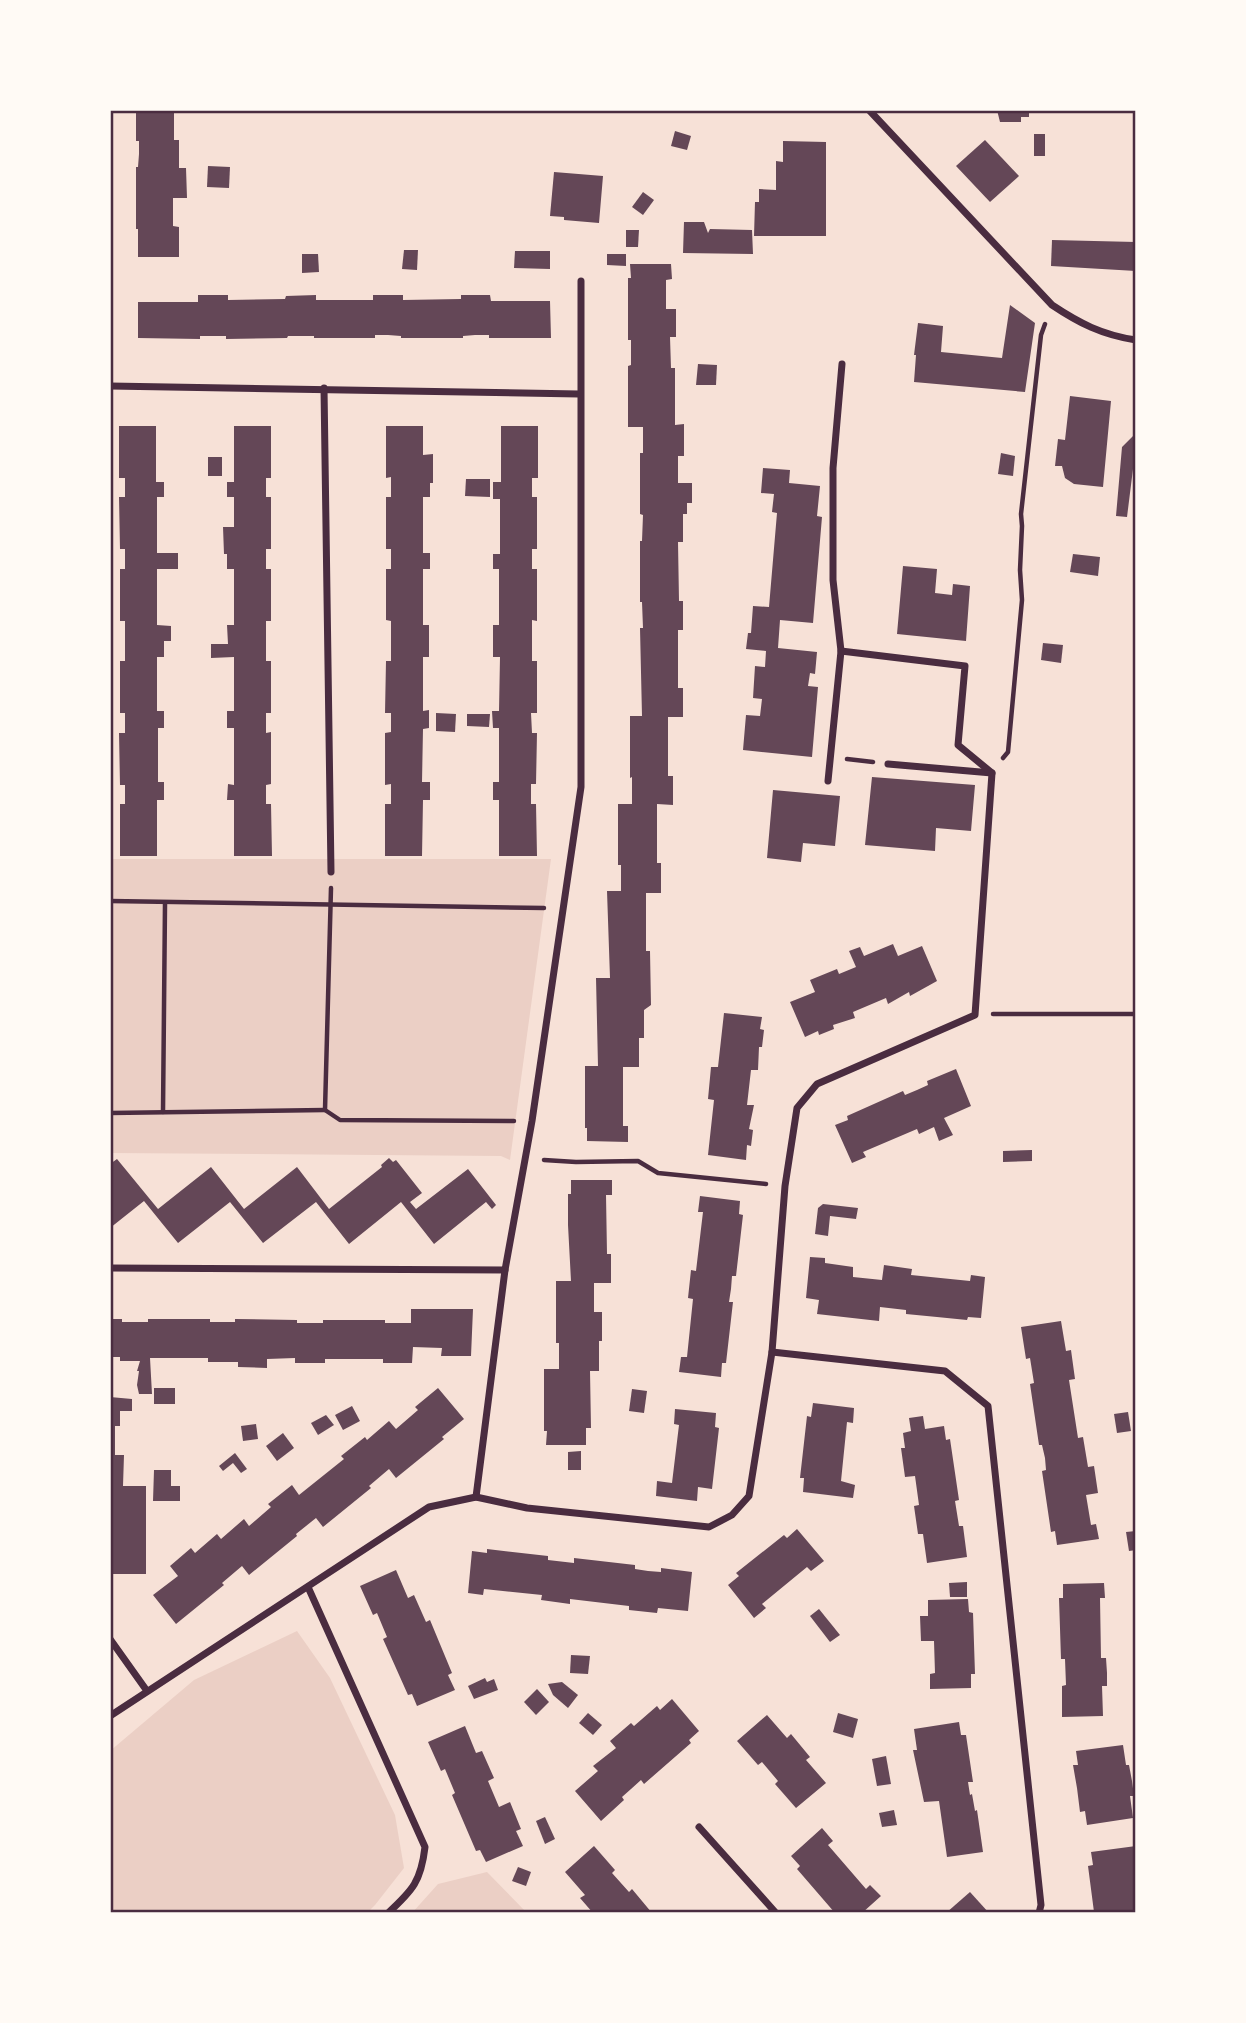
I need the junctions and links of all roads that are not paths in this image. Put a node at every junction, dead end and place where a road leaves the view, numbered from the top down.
1 (869, 110) edge
2 (581, 281) dead end
3 (1136, 340) edge
4 (842, 364) dead end
5 (110, 386) edge
6 (324, 388) junction
7 (579, 394) junction
8 (841, 651) junction
9 (888, 764) dead end
10 (992, 773) junction
11 (828, 781) dead end
12 (331, 872) road end
13 (110, 1268) edge
14 (505, 1270) junction
15 (772, 1352) junction
16 (476, 1497) junction
17 (308, 1587) junction
18 (110, 1639) edge
19 (147, 1691) junction
20 (110, 1716) edge
21 (699, 1826) dead end
22 (388, 1913) edge
23 (776, 1913) edge
24 (1039, 1913) edge

1 - 3 street
2 - 7 street
4 - 8 street
5 - 6 street
6 - 7 street
6 - 12 street
7 - 14 street
8 - 10 street
8 - 11 street
9 - 10 street
10 - 15 street
13 - 14 street
14 - 16 street
15 - 16 street
15 - 24 street
16 - 17 street
17 - 19 street
17 - 22 street
18 - 19 street
19 - 20 street
21 - 23 street

